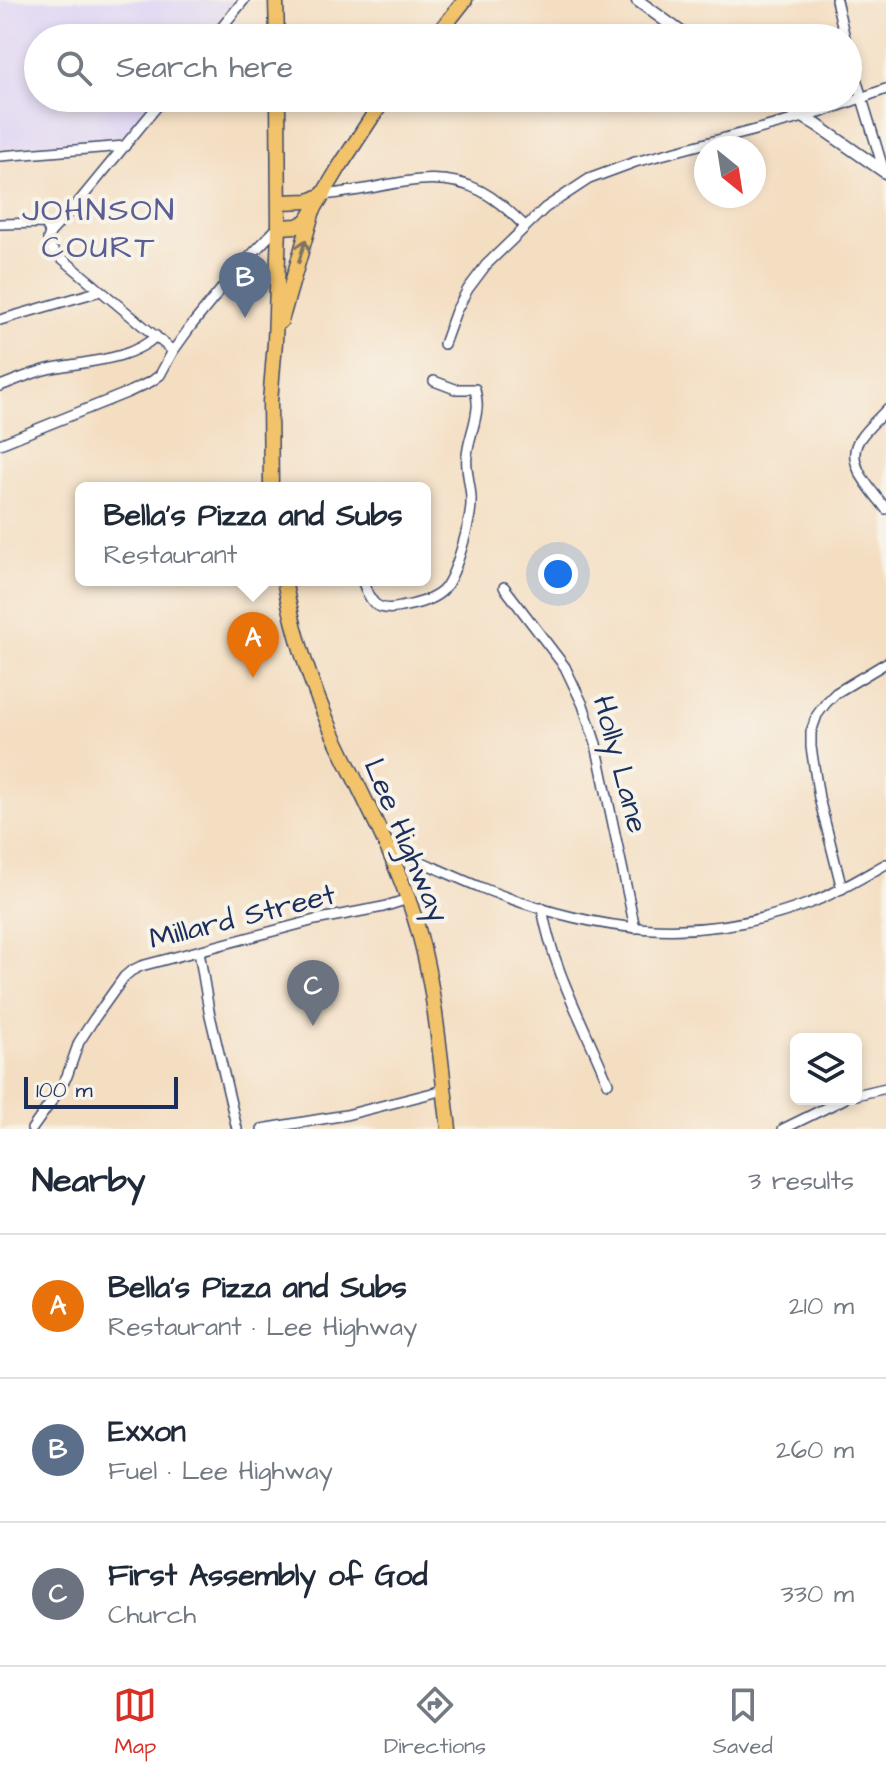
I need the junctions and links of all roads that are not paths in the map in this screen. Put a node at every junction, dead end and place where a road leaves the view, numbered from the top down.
1 (244, 0) edge
2 (276, 0) edge
3 (465, 0) edge
4 (637, 0) edge
5 (836, 0) edge
6 (224, 24) edge
7 (277, 24) edge
8 (446, 24) edge
9 (670, 24) edge
10 (842, 24) edge
11 (886, 89) edge
12 (862, 98) edge
13 (862, 101) edge
14 (153, 112) edge
15 (278, 112) edge
16 (376, 112) edge
17 (794, 112) edge
18 (822, 112) edge
19 (802, 117) junction
20 (125, 146) junction
21 (0, 156) edge
22 (885, 172) edge
23 (322, 195) junction
24 (280, 202) junction
25 (312, 214) junction
26 (0, 224) edge
27 (525, 226) junction
28 (279, 227) junction
29 (50, 233) junction
30 (100, 291) junction
31 (0, 320) edge
32 (156, 336) junction
33 (275, 342) junction
34 (444, 344) dead end
35 (173, 351) junction
36 (434, 381) dead end
37 (0, 386) edge
38 (886, 410) edge
39 (0, 444) edge
40 (271, 482) edge
41 (886, 509) edge
42 (285, 586) edge
43 (364, 586) edge
44 (504, 587) dead end
45 (886, 663) edge
46 (387, 847) junction
47 (886, 864) edge
48 (842, 889) junction
49 (408, 899) junction
50 (542, 908) junction
51 (635, 928) junction
52 (199, 951) junction
53 (608, 1083) dead end
54 (886, 1088) edge
55 (444, 1090) junction
56 (862, 1094) edge
57 (832, 1105) edge
58 (32, 1129) edge
59 (237, 1129) edge
60 (262, 1129) edge
61 (449, 1129) edge
62 (783, 1129) edge

1 - 6 street
2 - 7 main road
3 - 8 main road
4 - 9 street
5 - 10 street
11 - 12 street
13 - 22 street
14 - 20 street
15 - 24 main road
16 - 23 main road
17 - 19 street
18 - 19 street
19 - 22 street
19 - 27 street
20 - 21 street
20 - 29 street
23 - 24 main road
23 - 25 main road
23 - 27 street
24 - 28 main road
25 - 28 main road
33 -> 25 main road
26 - 29 street
27 - 34 street
28 - 33 main road
28 - 35 street
29 - 30 street
30 - 31 street
30 - 32 street
32 - 35 street
32 - 37 street
33 - 40 main road
35 - 39 street
36 - 43 street
38 - 41 street
42 - 46 main road, Lee Highway
44 - 51 street, Holly Lane
45 - 48 street
46 - 49 main road, Lee Highway
46 - 50 street
47 - 48 street
48 - 51 street
49 - 52 street, Millard Street
49 - 55 main road, Lee Highway
50 - 51 street
50 - 53 street
52 - 58 street, Millard Street
52 - 59 street
54 - 56 street
55 - 60 street
55 - 61 main road, Lee Highway
57 - 62 street

